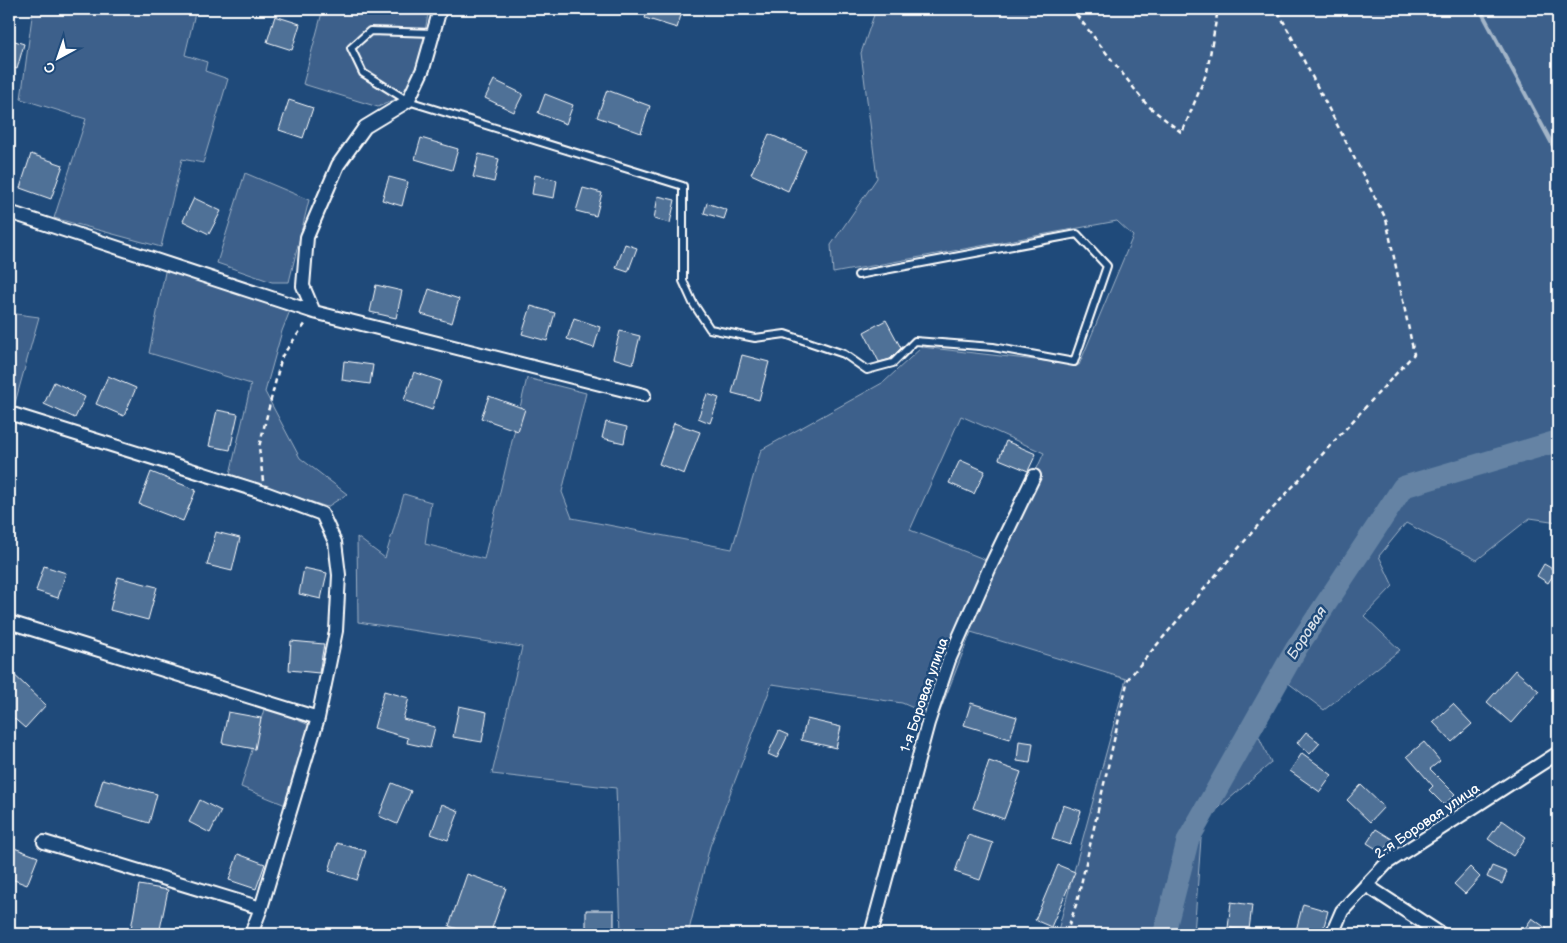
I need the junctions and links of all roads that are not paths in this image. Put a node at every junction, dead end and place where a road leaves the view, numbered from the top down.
1 (440, 9) edge
2 (434, 33) junction
3 (408, 101) junction
4 (9, 212) edge
5 (858, 275) dead end
6 (314, 312) junction
7 (644, 395) dead end
8 (9, 413) edge
9 (1034, 476) dead end
10 (9, 622) edge
11 (318, 718) junction
12 (1558, 753) edge
13 (44, 842) dead end
14 (1366, 885) junction
15 (261, 908) junction
16 (251, 934) edge
17 (871, 934) edge
18 (1332, 934) edge
19 (1441, 934) edge

1 - 2 street
2 - 3 street
2 - 3 lane
3 - 5 lane
3 - 6 street
4 - 6 street
6 - 7 street
8 - 11 street
9 - 17 street, 1-я Боровая улица
10 - 11 street
11 - 15 street
12 - 14 street, 2-я Боровая улица
13 - 15 street
14 - 18 street, 2-я Боровая улица
14 - 19 street
15 - 16 street

